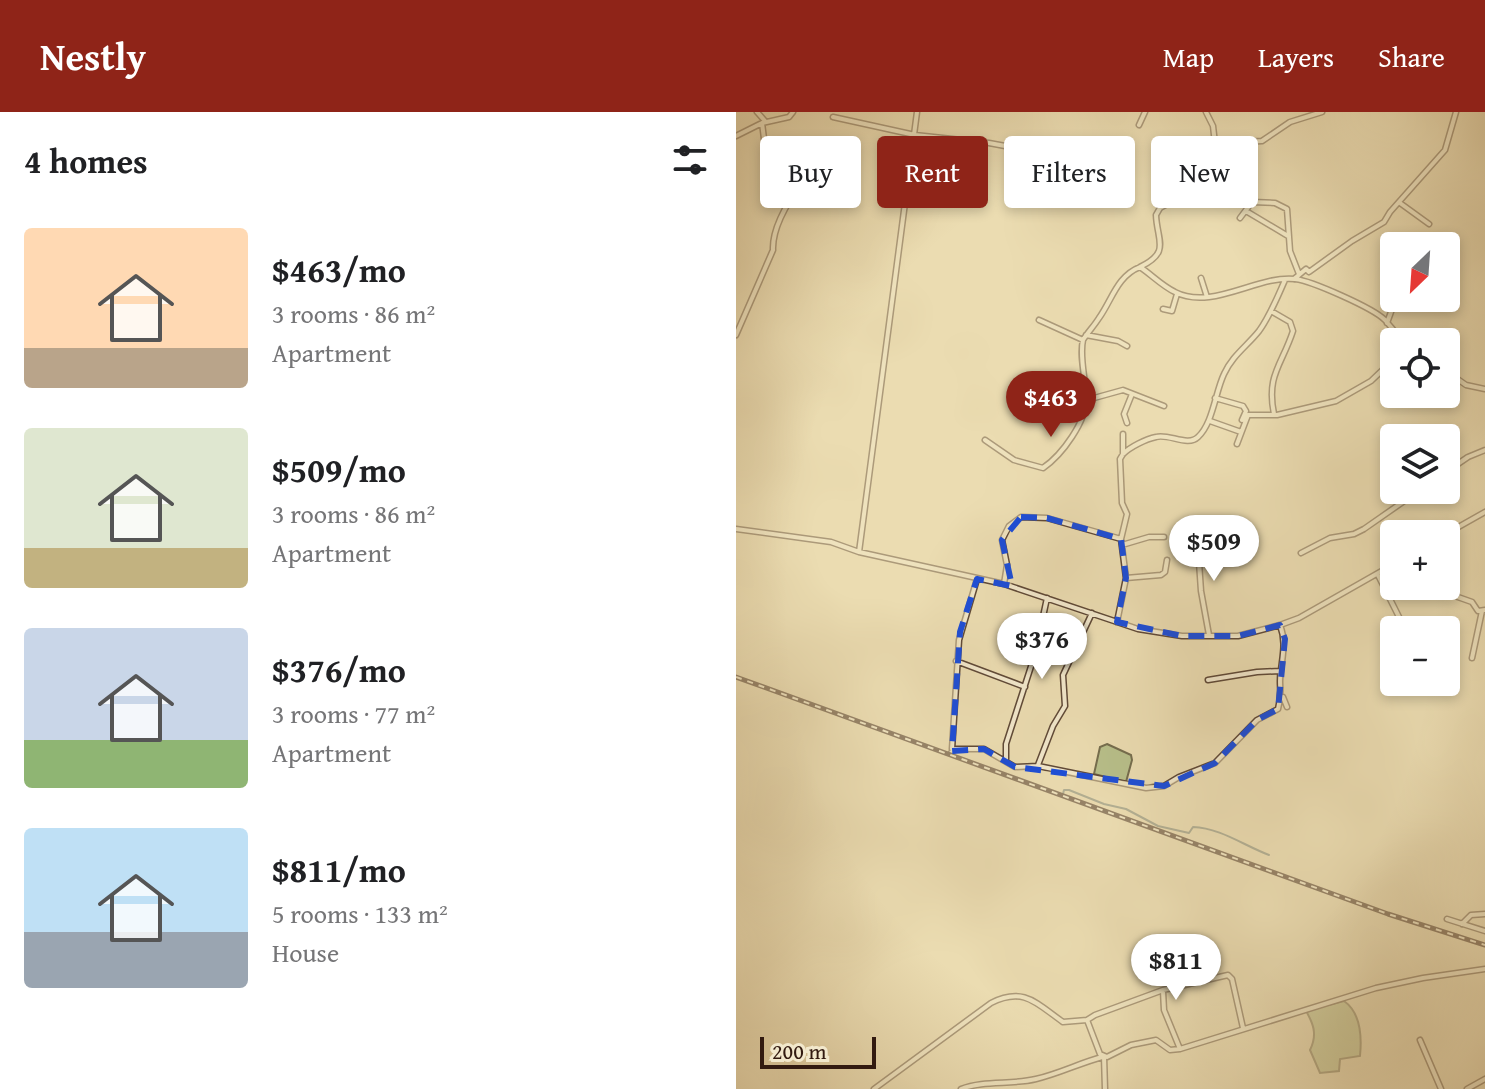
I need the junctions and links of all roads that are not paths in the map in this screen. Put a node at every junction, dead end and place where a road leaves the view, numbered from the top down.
1 (757, 112) edge
2 (793, 112) edge
3 (917, 112) edge
4 (1145, 112) edge
5 (1206, 112) edge
6 (1322, 112) edge
7 (1456, 112) edge
8 (833, 117) dead end
9 (765, 122) junction
10 (1139, 125) dead end
11 (915, 135) junction
12 (736, 136) edge
13 (1214, 136) edge
14 (1258, 141) edge
15 (1004, 146) edge
16 (1400, 203) junction
17 (1160, 208) edge
18 (1246, 211) junction
19 (1240, 218) dead end
20 (1429, 224) dead end
21 (1288, 236) junction
22 (1140, 267) junction
23 (1299, 274) junction
24 (1201, 278) dead end
25 (1294, 279) junction
26 (1285, 280) junction
27 (1177, 294) junction
28 (1207, 297) junction
29 (1163, 309) dead end
30 (1271, 311) junction
31 (1391, 312) edge
32 (1039, 320) dead end
33 (1387, 323) junction
34 (1390, 328) edge
35 (736, 335) edge
36 (1084, 337) junction
37 (1127, 346) dead end
38 (1380, 372) edge
39 (1460, 381) edge
40 (1485, 389) edge
41 (1132, 394) junction
42 (1215, 398) junction
43 (1086, 400) junction
44 (1164, 406) dead end
45 (1274, 414) junction
46 (1242, 420) dead end
47 (1210, 421) junction
48 (1127, 423) dead end
49 (1241, 432) junction
50 (1123, 434) dead end
51 (985, 440) dead end
52 (1237, 444) dead end
53 (1485, 450) edge
54 (1123, 454) junction
55 (1460, 462) edge
56 (1400, 504) edge
57 (1485, 512) edge
58 (1460, 526) edge
59 (736, 529) edge
60 (1197, 533) dead end
61 (1164, 537) dead end
62 (1122, 542) junction
63 (859, 552) junction
64 (1301, 553) dead end
65 (1167, 560) dead end
66 (1378, 574) joint
67 (1126, 578) junction
68 (977, 579) junction
69 (1004, 584) junction
70 (1460, 597) edge
71 (1047, 598) junction
72 (1484, 611) edge
73 (1092, 613) junction
74 (1399, 616) edge
75 (1117, 622) junction
76 (1280, 625) junction
77 (1209, 635) junction
78 (1472, 658) dead end
79 (956, 661) junction
80 (1280, 671) junction
81 (1208, 680) dead end
82 (1025, 687) junction
83 (1282, 695) junction
84 (1287, 707) dead end
85 (1006, 760) junction
86 (1038, 766) junction
87 (1485, 914) edge
88 (1447, 919) dead end
89 (1462, 924) junction
90 (1485, 931) edge
91 (1485, 969) edge
92 (1163, 990) junction
93 (1087, 1020) junction
94 (1243, 1028) junction
95 (1420, 1040) dead end
96 (1180, 1049) junction
97 (1103, 1056) junction
98 (1485, 1079) edge
99 (874, 1089) edge
100 (961, 1089) edge
101 (1105, 1089) edge
102 (1441, 1089) edge
103 (1467, 1089) edge

1 - 9 street
2 - 9 street
3 - 11 street
4 - 10 street
5 - 13 street
6 - 14 street
7 - 16 street
8 - 11 street
9 - 12 street
9 - 35 street
11 - 15 street
11 - 63 street
16 - 20 street
16 - 23 street
17 - 22 street
18 - 19 street
18 - 21 street
18 - 21 street
21 - 23 street
22 - 27 street
22 - 36 street
23 - 25 street
24 - 28 street
25 - 26 street
25 - 33 street
26 - 28 street
26 - 30 street
27 - 28 street
27 - 29 street
30 - 42 street
30 - 45 street
31 - 33 street
32 - 36 street
33 - 34 street
36 - 37 street
36 - 43 street
38 - 45 street
39 - 40 street
41 - 43 street
41 - 44 street
41 - 48 street
42 - 46 street
42 - 47 street
43 - 51 street
45 - 49 street
47 - 49 street
47 - 54 street
49 - 52 street
50 - 54 street
53 - 55 street
54 - 62 street
56 - 64 street
57 - 58 street
59 - 63 street
60 - 77 street
61 - 62 street
62 - 67 street
62 - 69 street
63 - 68 street
65 - 67 street
66 - 74 street
66 - 76 street
67 - 75 street
68 - 69 street
68 - 79 street
69 - 71 street
70 - 72 street
71 - 73 street
71 - 82 street
72 - 78 street
73 - 75 street
73 - 86 street
75 - 77 street
76 - 77 street
76 - 80 street
79 - 82 street
79 - 85 street
80 - 81 street
80 - 83 street
82 - 85 street
83 - 84 street
83 - 86 street
85 - 86 street
87 - 89 street
88 - 89 street
89 - 90 street
91 - 94 street
92 - 93 street
92 - 94 street
92 - 96 street
93 - 97 street
93 - 99 street
94 - 96 street
95 - 102 street
96 - 97 street
97 - 100 street
97 - 101 street
98 - 103 street

